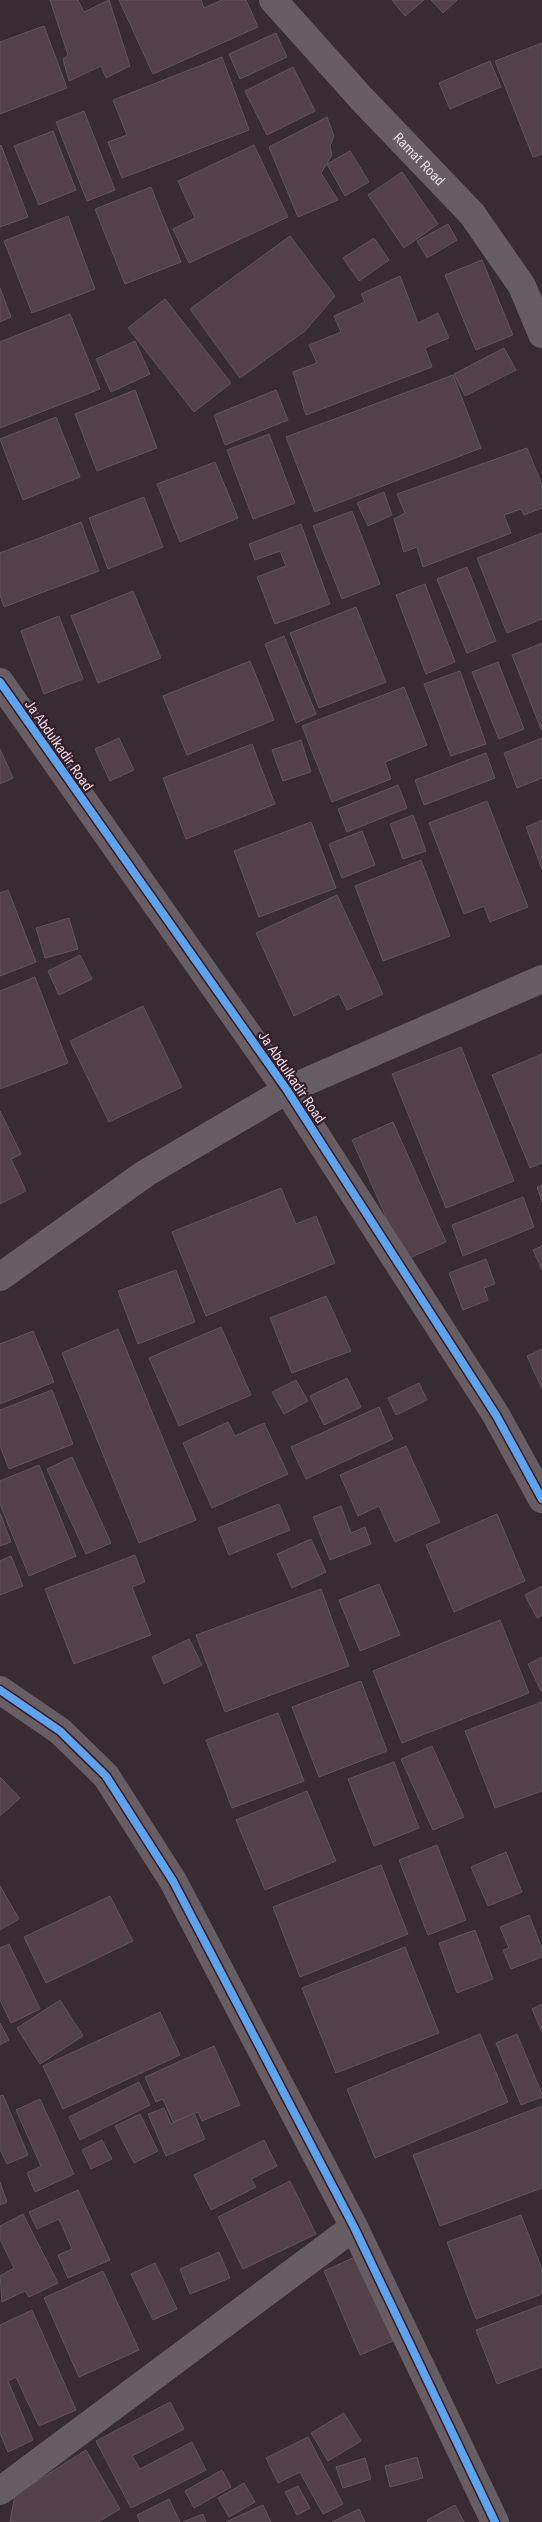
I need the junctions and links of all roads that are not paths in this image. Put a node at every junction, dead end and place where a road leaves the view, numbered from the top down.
1 (272, 0) edge
2 (532, 282) edge
3 (542, 334) edge
4 (0, 682) edge
5 (542, 978) edge
6 (287, 1090) junction
7 (0, 1277) edge
8 (542, 1498) edge
9 (0, 1690) edge
10 (354, 2227) junction
11 (0, 2491) edge
12 (495, 2522) edge

1 - 2 street, Ramat Road
2 - 3 street, Ramat Road
4 - 6 street, Ja Abdulkadir Road
5 - 6 street
6 - 7 street
6 - 8 street, Ja Abdulkadir Road
9 - 10 street
10 - 11 street
10 - 12 street

